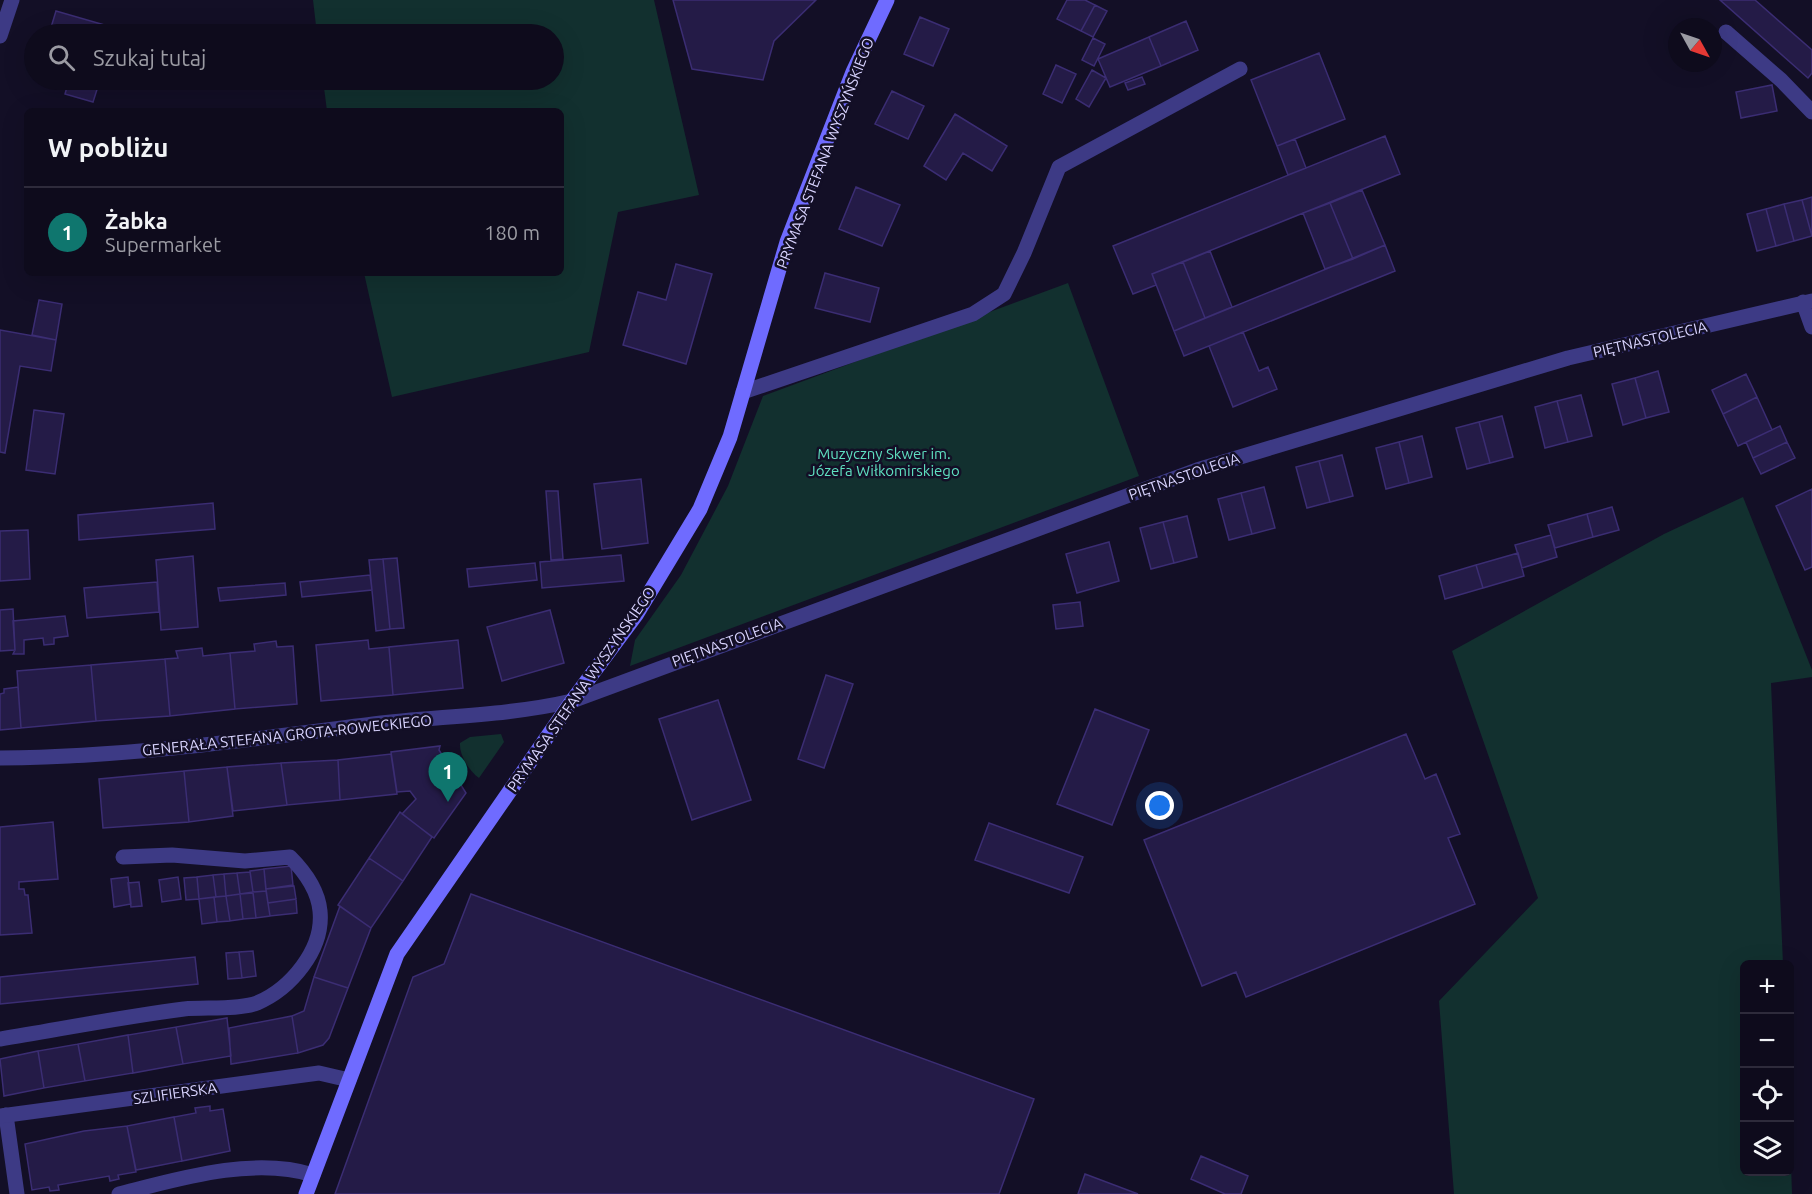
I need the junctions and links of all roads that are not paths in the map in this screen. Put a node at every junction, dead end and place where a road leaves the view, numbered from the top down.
1 (12, 0) edge
2 (887, 0) edge
3 (1726, 32) dead end
4 (0, 36) edge
5 (1240, 69) dead end
6 (1812, 112) edge
7 (1807, 302) edge
8 (1812, 327) edge
9 (743, 392) junction
10 (572, 701) junction
11 (0, 758) edge
12 (123, 857) dead end
13 (0, 1039) edge
14 (349, 1080) junction
15 (3, 1116) edge
16 (313, 1175) junction
17 (17, 1194) edge
18 (119, 1194) edge
19 (306, 1194) edge

1 - 4 street
2 - 9 street, PRYMASA STEFANA WYSZYŃSKIEGO
3 - 6 street
5 - 9 street
7 - 8 street
7 - 10 street, PIĘTNASTOLECIA
9 - 10 street, PRYMASA STEFANA WYSZYŃSKIEGO
10 - 11 street, GENERAŁA STEFANA GROTA-ROWECKIEGO
10 - 14 street, PRYMASA STEFANA WYSZYŃSKIEGO
12 - 13 street
14 - 15 street, SZLIFIERSKA
14 - 16 street, PRYMASA STEFANA WYSZYŃSKIEGO
15 - 17 street
16 - 18 street
16 - 19 street, PRYMASA STEFANA WYSZYŃSKIEGO

